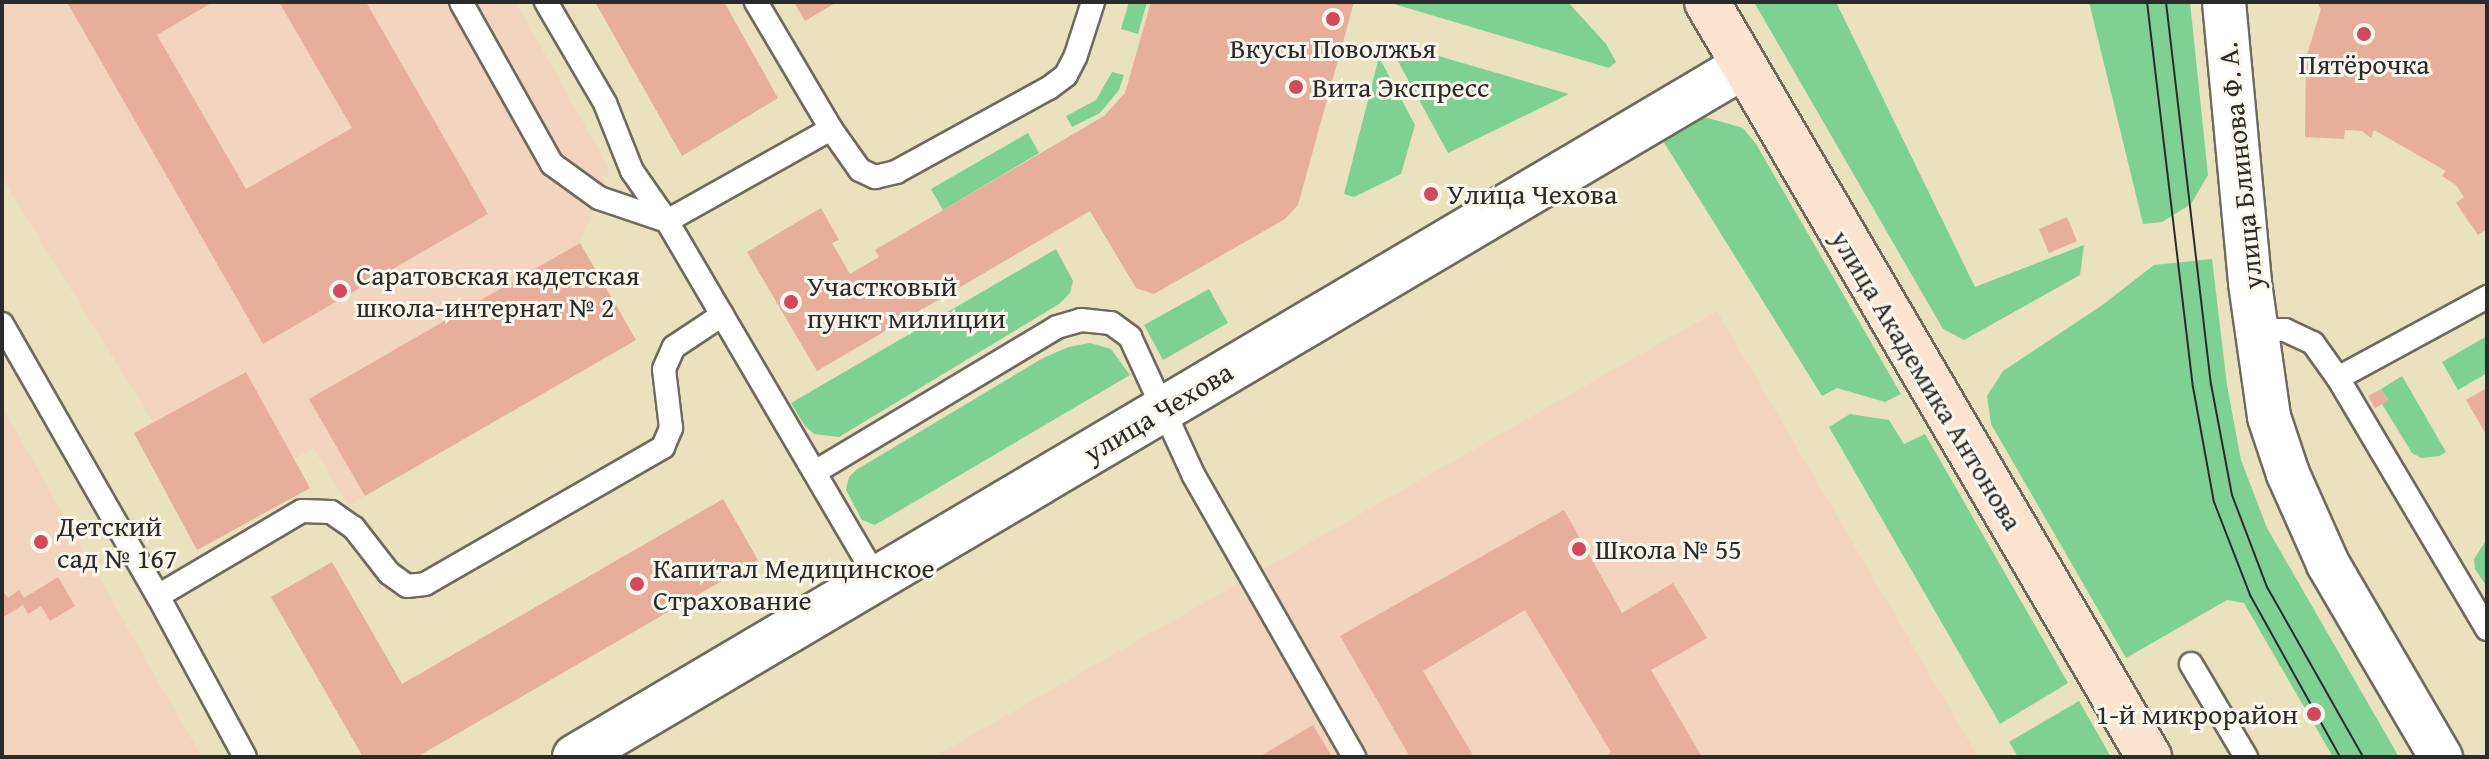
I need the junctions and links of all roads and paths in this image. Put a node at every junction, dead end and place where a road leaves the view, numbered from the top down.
1 (461, 2) edge
2 (546, 2) edge
3 (756, 2) edge
4 (1093, 2) edge
5 (1707, 2) edge
6 (2224, 2) edge
7 (1742, 67) junction
8 (831, 129) junction
9 (667, 221) junction
10 (2487, 297) edge
11 (722, 315) junction
12 (3, 328) edge
13 (2256, 330) junction
14 (2338, 378) junction
15 (1164, 409) junction
16 (815, 472) junction
17 (877, 579) junction
18 (158, 596) junction
19 (2487, 629) edge
20 (2191, 664) dead end
21 (245, 757) edge
22 (575, 757) edge
23 (1354, 757) edge
24 (2149, 757) edge
25 (2246, 757) edge
26 (2441, 757) edge

1 - 9 lane
2 - 9 lane
3 - 8 lane
4 - 8 lane
5 - 7 main road, улица Академика Антонова
6 - 13 street, улица Блинова Ф. А.
7 - 15 street, улица Чехова
7 - 24 main road, улица Академика Антонова
8 - 9 lane
9 - 11 lane
10 - 14 lane
11 - 16 lane
11 - 18 lane
12 - 18 lane
13 - 14 lane
13 - 26 street, улица Блинова Ф. А.
14 - 19 lane
15 - 16 lane
15 - 17 street, улица Чехова
15 - 23 lane
16 - 17 lane
17 - 22 street, улица Чехова
18 - 21 lane
20 - 25 lane

